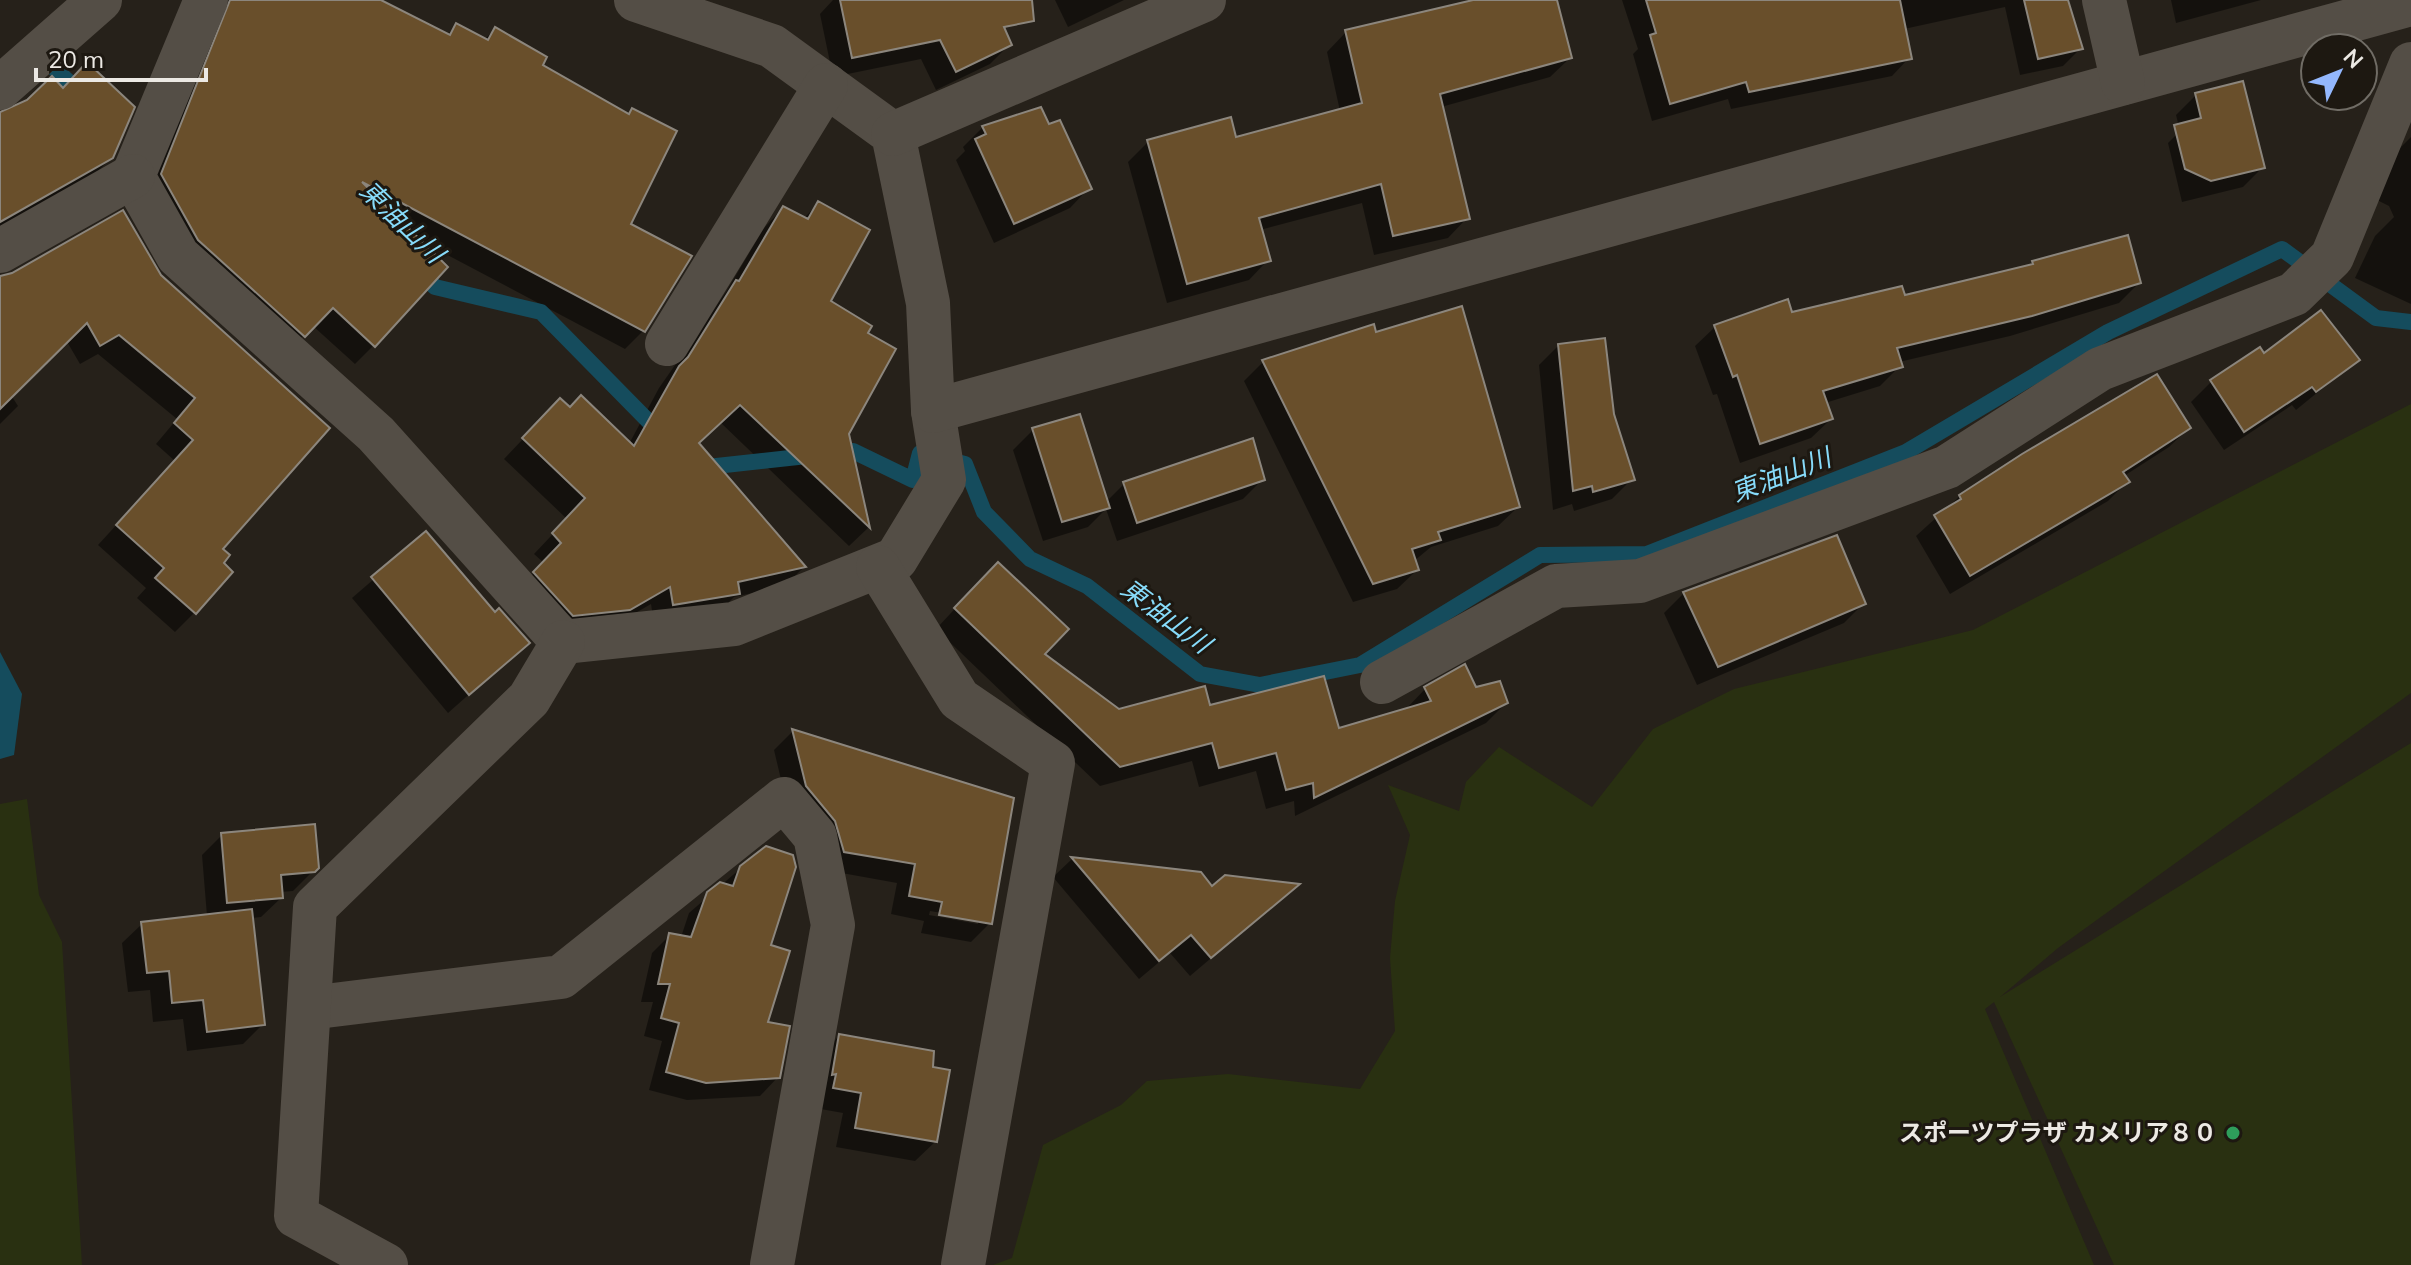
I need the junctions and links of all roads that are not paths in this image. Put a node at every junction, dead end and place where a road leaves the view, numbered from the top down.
1 (100, 0) edge
2 (206, 0) edge
3 (636, 0) edge
4 (1204, 0) edge
5 (2104, 0) edge
6 (2411, 4) edge
7 (2411, 64) edge
8 (2123, 83) junction
9 (826, 85) junction
10 (0, 88) edge
11 (893, 134) junction
12 (136, 168) junction
13 (0, 251) edge
14 (667, 344) dead end
15 (933, 411) junction
16 (878, 567) junction
17 (563, 642) junction
18 (1382, 682) dead end
19 (309, 1008) junction
20 (386, 1265) edge
21 (772, 1265) edge
22 (963, 1265) edge

1 - 10 street
2 - 12 street
3 - 9 street
4 - 11 street
5 - 8 street
6 - 8 street
7 - 18 street
8 - 15 street
9 - 11 street
9 - 14 street
11 - 15 street
12 - 13 street
12 - 17 street
15 - 16 street
16 - 17 street
16 - 22 street
17 - 19 street
19 - 20 street
19 - 21 street

